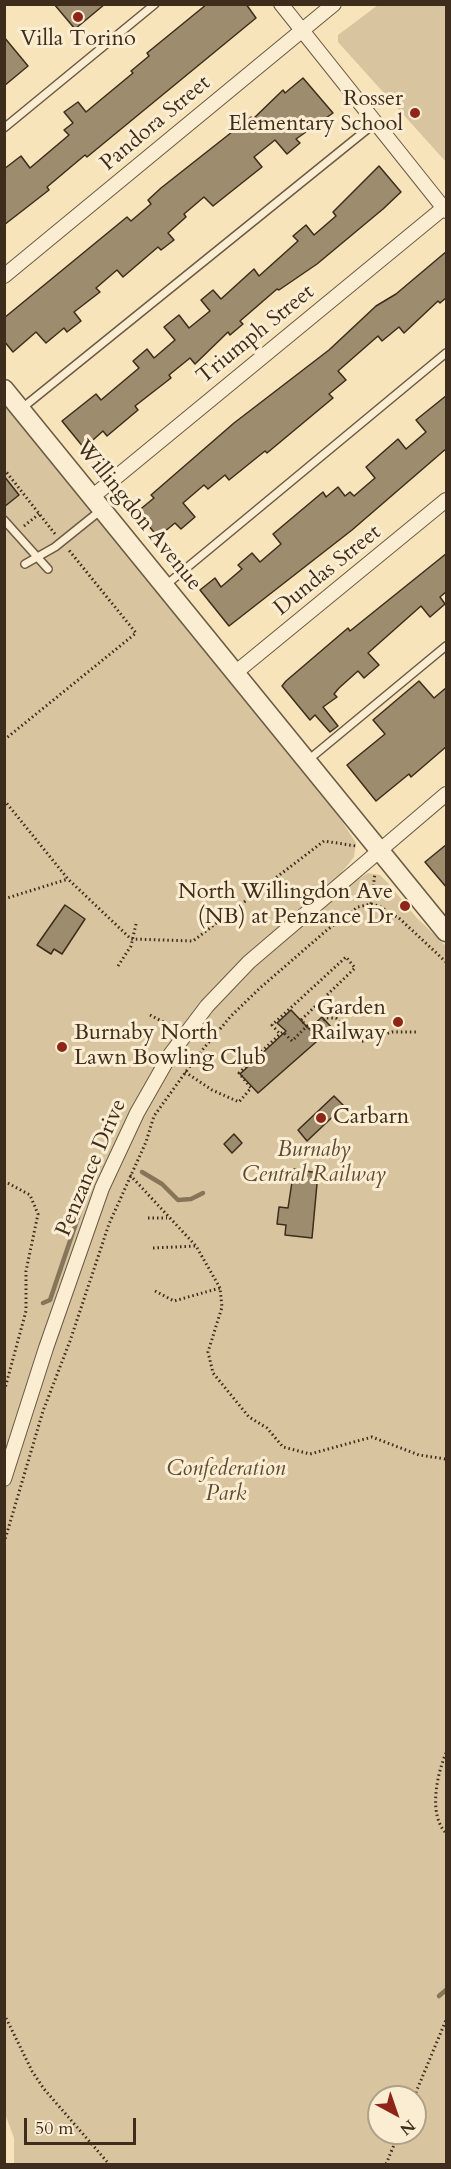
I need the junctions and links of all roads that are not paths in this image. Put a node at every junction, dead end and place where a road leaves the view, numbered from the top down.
1 (155, 4) edge
2 (281, 4) edge
3 (334, 4) edge
4 (302, 30) junction
5 (375, 123) junction
6 (4, 128) edge
7 (446, 208) edge
8 (4, 276) edge
9 (447, 353) edge
10 (4, 389) edge
11 (21, 409) junction
12 (447, 500) edge
13 (97, 503) junction
14 (4, 520) edge
15 (38, 557) junction
16 (25, 564) dead end
17 (48, 569) dead end
18 (164, 586) junction
19 (447, 646) edge
20 (235, 673) junction
21 (307, 760) junction
22 (447, 794) edge
23 (379, 849) junction
24 (447, 932) edge
25 (4, 1479) edge

1 - 6 lane
2 - 4 street
3 - 4 street, Pandora Street
4 - 5 street
4 - 8 street, Pandora Street
5 - 7 street
5 - 11 lane
7 - 13 street, Triumph Street
9 - 18 lane
10 - 11 street, Willingdon Avenue
11 - 13 street, Willingdon Avenue
12 - 20 street, Dundas Street
13 - 15 lane
13 - 18 street, Willingdon Avenue
14 - 15 lane
15 - 16 lane
15 - 17 lane
18 - 20 street, Willingdon Avenue
19 - 21 lane
20 - 21 street, Willingdon Avenue
21 - 23 street, Willingdon Avenue
22 - 23 street, Penzance Drive
23 - 24 street, Willingdon Avenue
23 - 25 street, Penzance Drive

